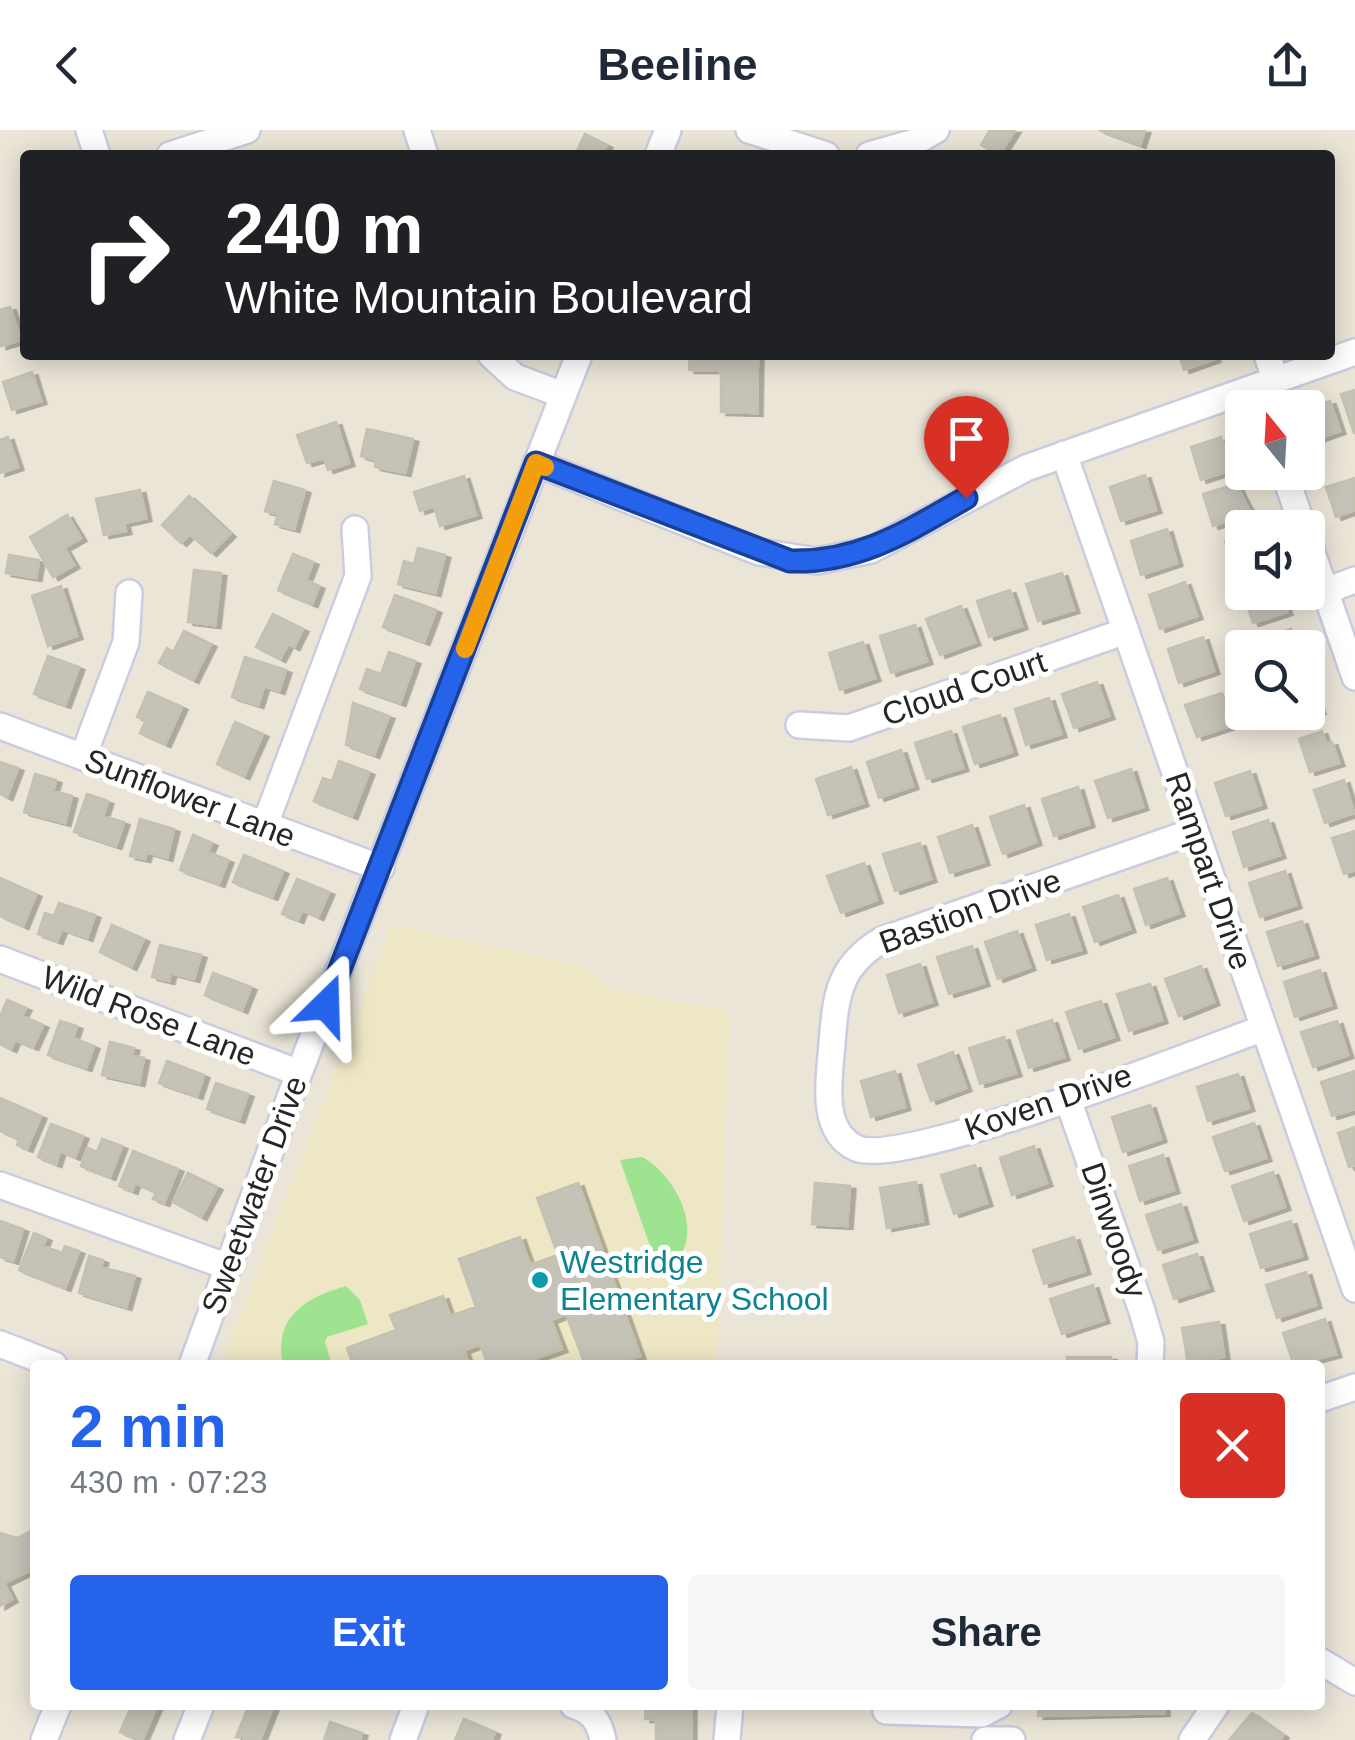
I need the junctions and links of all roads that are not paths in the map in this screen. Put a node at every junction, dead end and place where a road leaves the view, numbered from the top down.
1 (247, 130) edge
2 (749, 130) edge
3 (936, 130) edge
4 (185, 150) edge
5 (811, 150) edge
6 (886, 150) edge
7 (1355, 352) edge
8 (496, 360) edge
9 (577, 360) edge
10 (1267, 360) edge
11 (1264, 390) edge
12 (1271, 390) edge
13 (563, 395) junction
14 (1225, 405) edge
15 (1064, 454) junction
16 (536, 463) junction
17 (356, 529) dead end
18 (1355, 580) edge
19 (1325, 591) joint
20 (129, 592) dead end
21 (1126, 632) junction
22 (1355, 677) edge
23 (799, 725) dead end
24 (0, 726) edge
25 (83, 757) junction
26 (264, 827) junction
27 (1195, 831) junction
28 (381, 868) junction
29 (0, 960) edge
30 (1264, 1028) junction
31 (299, 1073) junction
32 (1067, 1097) junction
33 (835, 1127) joint
34 (0, 1185) edge
35 (226, 1266) junction
36 (1355, 1289) edge
37 (0, 1344) edge
38 (41, 1360) edge
39 (194, 1360) edge
40 (1150, 1360) edge
41 (1355, 1387) edge
42 (1325, 1397) edge
43 (1325, 1664) edge
44 (1355, 1682) edge
45 (56, 1710) edge
46 (198, 1710) edge
47 (414, 1710) edge
48 (586, 1710) edge
49 (730, 1710) edge
50 (990, 1710) edge
51 (1213, 1710) edge
52 (886, 1711) dead end
53 (601, 1731) edge
54 (44, 1740) edge
55 (187, 1740) edge
56 (403, 1740) edge
57 (727, 1740) edge
58 (985, 1740) edge
59 (1012, 1740) edge
60 (1192, 1740) edge

1 - 4 street
2 - 5 street
3 - 6 street
7 - 12 street
8 - 13 street
9 - 13 street, Sweetwater Drive
10 - 11 street
13 - 16 street, Sweetwater Drive
14 - 15 street
15 - 16 street
15 - 21 street, Rampart Drive
16 - 28 street, Sweetwater Drive
17 - 26 street
18 - 19 street
19 - 22 street
20 - 25 street
21 - 23 street, Cloud Court
21 - 27 street, Rampart Drive
24 - 25 street, Sunflower Lane
25 - 26 street, Sunflower Lane
26 - 28 street, Sunflower Lane
27 - 30 street, Rampart Drive
27 - 33 street, Bastion Drive
28 - 31 street, Sweetwater Drive
29 - 31 street, Wild Rose Lane
30 - 32 street, Koven Drive
30 - 36 street, Rampart Drive
31 - 35 street, Sweetwater Drive
32 - 33 street, Koven Drive
32 - 40 street, Dinwoody
34 - 35 street
35 - 39 street, Sweetwater Drive
37 - 38 street
41 - 42 street
43 - 44 street
45 - 54 street
46 - 55 street
47 - 56 street
48 - 53 street
49 - 57 street
50 - 52 street
51 - 60 street
58 - 59 street

